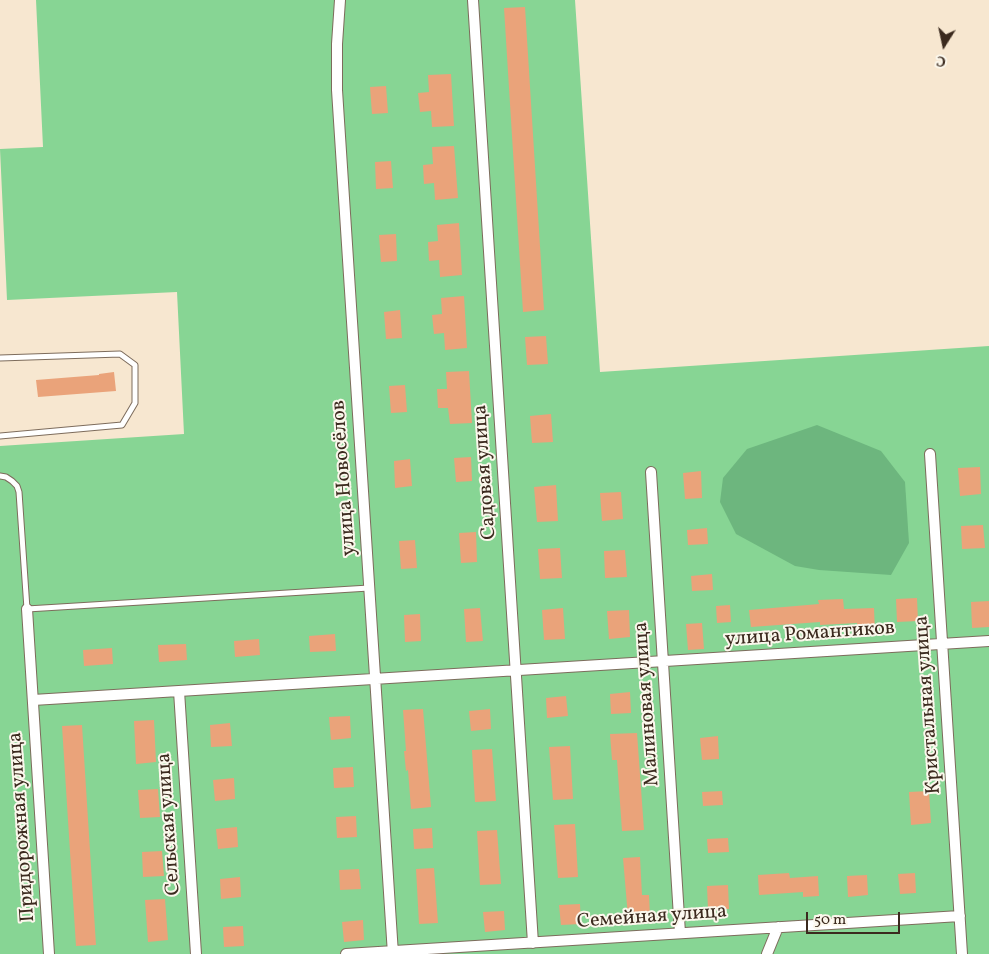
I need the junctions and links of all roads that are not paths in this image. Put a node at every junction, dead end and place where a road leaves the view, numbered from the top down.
1 (340, 0) edge
2 (473, 0) edge
3 (0, 358) edge
4 (0, 436) edge
5 (930, 454) dead end
6 (651, 472) dead end
7 (0, 476) edge
8 (369, 588) junction
9 (27, 609) junction
10 (989, 641) edge
11 (942, 644) junction
12 (662, 661) junction
13 (516, 670) junction
14 (375, 679) junction
15 (178, 691) junction
16 (33, 700) junction
17 (960, 916) junction
18 (778, 927) junction
19 (680, 933) junction
20 (533, 942) junction
21 (393, 953) edge
22 (49, 954) edge
23 (196, 954) edge
24 (346, 954) edge
25 (767, 954) edge
26 (962, 954) edge

1 - 8 street, улица Новосёлов
2 - 13 street, Садовая улица
3 - 4 lane
5 - 11 street, Кристальная улица
6 - 12 street, Малиновая улица
7 - 9 lane
8 - 9 lane
8 - 14 street, улица Новосёлов
9 - 16 street, Придорожная улица
10 - 11 street, улица Романтиков
11 - 12 street, улица Романтиков
11 - 17 street, Кристальная улица
12 - 13 street, улица Романтиков
12 - 19 street, Малиновая улица
13 - 14 street, улица Романтиков
13 - 20 street, Садовая улица
14 - 15 street, улица Романтиков
14 - 21 street, улица Новосёлов
15 - 16 street, улица Романтиков
15 - 23 street, Сельская улица
16 - 22 street, Придорожная улица
17 - 18 street, Семейная улица
17 - 26 street, Кристальная улица
18 - 19 street, Семейная улица
18 - 25 street
19 - 20 street, Семейная улица
20 - 21 street, Семейная улица
21 - 24 street, Семейная улица

